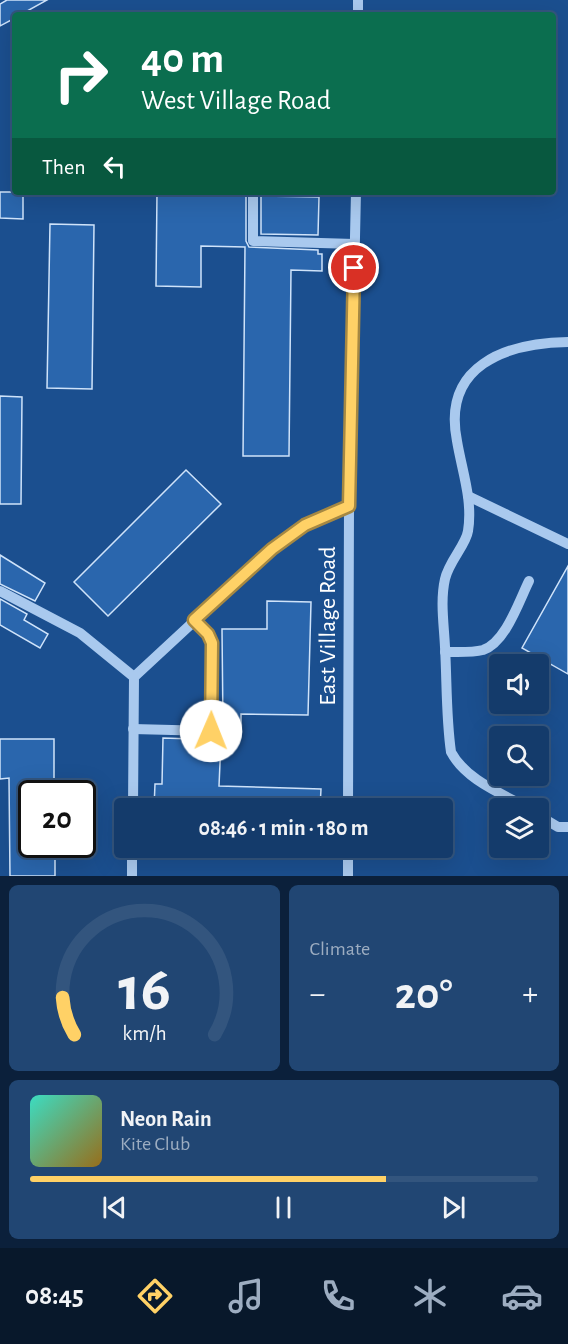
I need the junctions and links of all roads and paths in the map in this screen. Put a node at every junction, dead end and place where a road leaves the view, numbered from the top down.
1 (253, 195) edge
2 (356, 195) edge
3 (354, 244) junction
4 (568, 342) edge
5 (468, 496) junction
6 (349, 506) junction
7 (568, 544) edge
8 (529, 581) dead end
9 (0, 591) edge
10 (194, 620) junction
11 (446, 652) junction
12 (134, 677) junction
13 (133, 729) junction
14 (133, 798) edge
15 (348, 798) edge
16 (511, 798) edge
17 (549, 821) edge
18 (568, 828) edge
19 (132, 858) edge
20 (348, 858) edge
21 (132, 876) edge
22 (348, 876) edge

1 - 3 street
2 - 3 street, East Village Road
3 - 6 street, East Village Road
4 - 5 street
5 - 7 street
5 - 11 street
6 - 10 street
6 - 15 street, East Village Road
8 - 11 street
9 - 12 street
10 - 12 street
10 - 13 street
11 - 16 street
12 - 13 street
13 - 14 street
17 - 18 street
19 - 21 street
20 - 22 street

